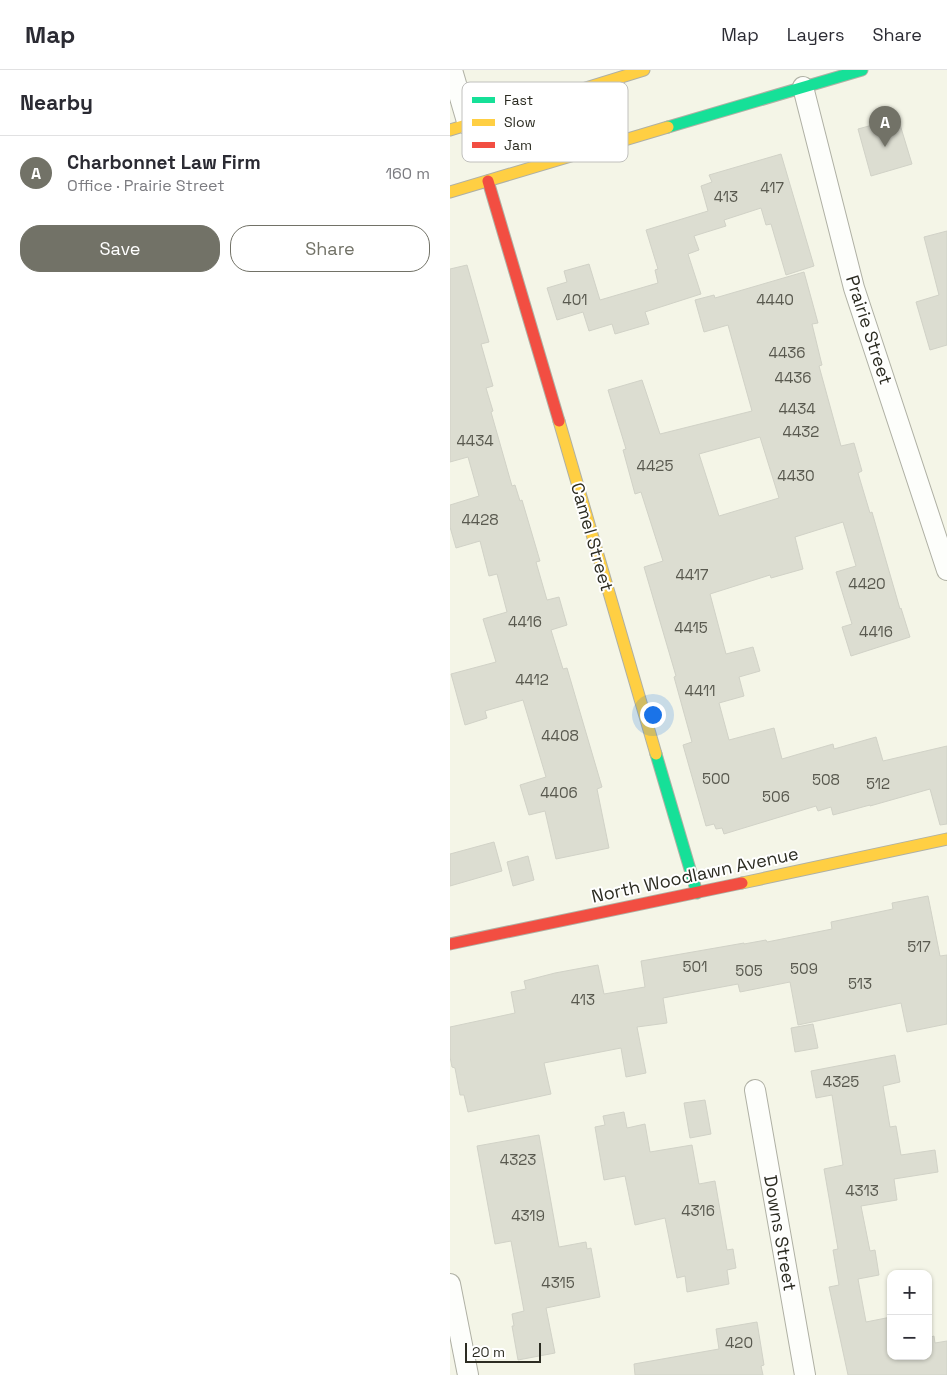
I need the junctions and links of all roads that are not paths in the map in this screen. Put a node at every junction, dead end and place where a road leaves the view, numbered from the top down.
1 (452, 70) edge
2 (644, 70) edge
3 (862, 70) edge
4 (606, 82) edge
5 (803, 87) junction
6 (459, 128) edge
7 (628, 139) edge
8 (552, 162) edge
9 (488, 181) junction
10 (450, 192) edge
11 (947, 570) edge
12 (947, 839) edge
13 (697, 893) junction
14 (450, 944) edge
15 (755, 1090) dead end
16 (450, 1284) edge
17 (468, 1375) edge
18 (805, 1375) edge

1 - 6 street
2 - 4 main road
3 - 5 main road
5 - 7 main road
5 - 11 street, Prairie Street
8 - 9 main road
9 - 10 main road
9 - 13 main road, Camel Street
12 - 13 main road, North Woodlawn Avenue
13 - 14 main road, North Woodlawn Avenue
15 - 18 street, Downs Street
16 - 17 street

